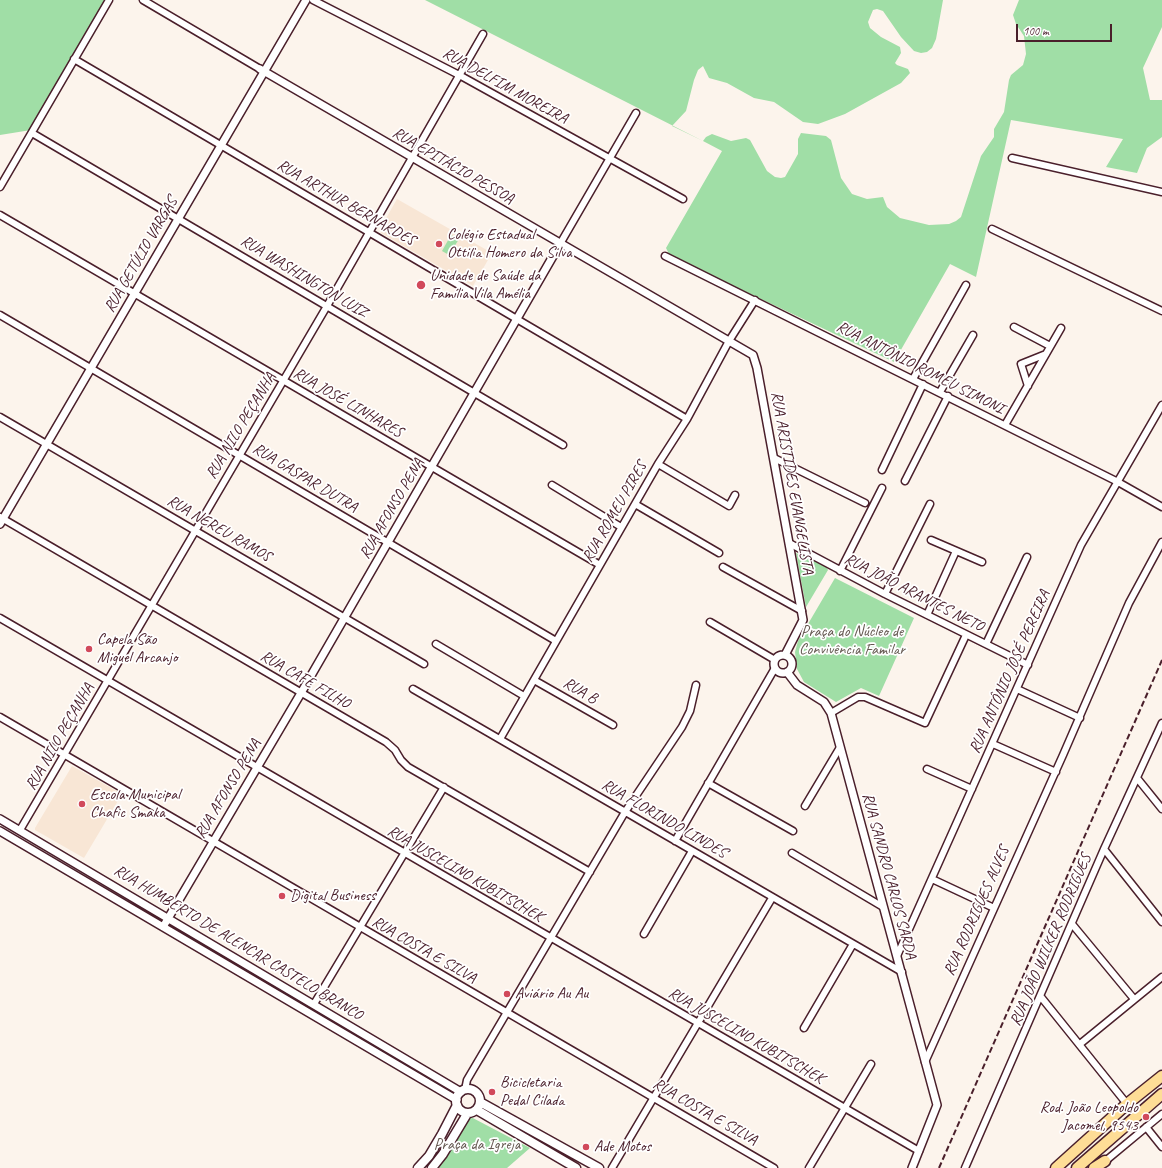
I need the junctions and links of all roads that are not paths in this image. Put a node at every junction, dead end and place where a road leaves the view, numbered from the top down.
1 (109, 0) edge
2 (143, 0) edge
3 (306, 0) edge
4 (313, 0) edge
5 (483, 34) dead end
6 (74, 59) junction
7 (262, 71) junction
8 (461, 76) junction
9 (636, 113) dead end
10 (32, 133) junction
11 (222, 145) junction
12 (412, 158) junction
13 (1012, 158) dead end
14 (610, 159) junction
15 (0, 187) edge
16 (1162, 192) edge
17 (682, 199) dead end
18 (0, 215) edge
19 (179, 218) junction
20 (992, 229) dead end
21 (370, 232) junction
22 (560, 244) junction
23 (665, 256) dead end
24 (966, 285) dead end
25 (135, 293) junction
26 (755, 300) junction
27 (327, 306) junction
28 (1162, 311) edge
29 (0, 315) edge
30 (518, 319) junction
31 (1014, 327) dead end
32 (1061, 328) dead end
33 (973, 334) dead end
34 (729, 341) junction
35 (1050, 346) junction
36 (750, 353) joint
37 (1046, 354) junction
38 (91, 369) junction
39 (913, 379) junction
40 (283, 380) junction
41 (923, 384) junction
42 (1028, 386) junction
43 (940, 392) junction
44 (476, 393) junction
45 (948, 396) junction
46 (1162, 405) edge
47 (0, 417) edge
48 (687, 418) junction
49 (1005, 425) junction
50 (47, 444) junction
51 (563, 445) dead end
52 (240, 455) junction
53 (774, 458) junction
54 (658, 464) junction
55 (432, 467) junction
56 (882, 470) dead end
57 (905, 481) dead end
58 (1118, 482) junction
59 (552, 485) dead end
60 (882, 488) dead end
61 (735, 495) dead end
62 (865, 503) dead end
63 (635, 504) junction
64 (930, 504) dead end
65 (1162, 507) edge
66 (1, 520) edge
67 (621, 527) junction
68 (195, 530) junction
69 (931, 540) dead end
70 (388, 542) junction
71 (1162, 542) edge
72 (789, 543) junction
73 (956, 551) junction
74 (719, 553) dead end
75 (1027, 557) dead end
76 (982, 562) dead end
77 (600, 565) junction
78 (723, 567) dead end
79 (840, 571) junction
80 (885, 594) junction
81 (152, 606) junction
82 (802, 611) junction
83 (927, 615) junction
84 (0, 618) edge
85 (345, 618) junction
86 (710, 622) dead end
87 (966, 634) junction
88 (556, 641) junction
89 (436, 644) dead end
90 (986, 644) junction
91 (785, 655) junction
92 (775, 660) junction
93 (424, 664) dead end
94 (1028, 665) junction
95 (775, 668) junction
96 (787, 672) junction
97 (534, 680) junction
98 (108, 681) junction
99 (696, 685) dead end
100 (413, 689) dead end
101 (1017, 689) junction
102 (301, 693) junction
103 (524, 696) junction
104 (831, 712) junction
105 (0, 717) edge
106 (1080, 718) junction
107 (1162, 723) edge
108 (613, 725) dead end
109 (500, 739) junction
110 (993, 744) junction
111 (839, 749) junction
112 (64, 755) junction
113 (257, 768) junction
114 (927, 769) dead end
115 (1056, 772) junction
116 (1137, 778) junction
117 (708, 783) junction
118 (444, 787) junction
119 (972, 789) junction
120 (805, 806) dead end
121 (1162, 809) edge
122 (625, 812) junction
123 (0, 819) edge
124 (20, 830) junction
125 (0, 831) edge
126 (793, 831) dead end
127 (675, 841) junction
128 (213, 842) junction
129 (1104, 849) junction
130 (692, 851) junction
131 (792, 853) dead end
132 (404, 854) junction
133 (590, 872) junction
134 (932, 879) junction
135 (772, 898) junction
136 (883, 907) junction
137 (994, 908) junction
138 (168, 918) junction
139 (1162, 922) edge
140 (1072, 924) junction
141 (163, 927) junction
142 (360, 928) junction
143 (644, 934) dead end
144 (551, 938) junction
145 (853, 944) junction
146 (897, 956) junction
147 (902, 972) junction
148 (1162, 977) edge
149 (1041, 997) junction
150 (1134, 1000) junction
151 (314, 1004) junction
152 (506, 1012) junction
153 (309, 1013) junction
154 (698, 1024) junction
155 (804, 1028) dead end
156 (1080, 1044) junction
157 (924, 1062) junction
158 (871, 1064) dead end
159 (1162, 1076) edge
160 (463, 1091) junction
161 (1162, 1094) edge
162 (654, 1098) junction
163 (457, 1102) junction
164 (480, 1102) junction
165 (1127, 1104) junction
166 (845, 1108) junction
167 (477, 1110) junction
168 (467, 1114) junction
169 (1162, 1114) edge
170 (1146, 1127) junction
171 (1162, 1147) edge
172 (1075, 1150) junction
173 (919, 1151) junction
174 (1105, 1161) joint
175 (421, 1167) edge
176 (432, 1168) edge
177 (576, 1168) edge
178 (599, 1168) edge
179 (612, 1168) edge
180 (774, 1168) edge
181 (809, 1168) edge
182 (912, 1168) edge
183 (965, 1168) edge
184 (1048, 1168) edge
185 (1052, 1168) edge
186 (1056, 1168) edge
187 (1077, 1168) edge
188 (1095, 1168) edge

1 - 6 street
2 - 7 street, RUA EPITÁCIO PESSOA
3 - 7 street, RUA GETÚLIO VARGAS
4 - 8 street, RUA DELFIM MOREIRA
5 - 8 street, RUA NILO PEÇANHA
6 - 10 street
6 - 11 street, RUA ARTHUR BERNARDES
7 - 11 street, RUA GETÚLIO VARGAS
7 - 12 street, RUA EPITÁCIO PESSOA
8 - 12 street, RUA NILO PEÇANHA
8 - 14 street, RUA DELFIM MOREIRA
9 - 14 street, RUA AFONSO PENA
10 - 15 street
10 - 19 street, RUA WASHINGTON LUIZ
11 - 19 street, RUA GETÚLIO VARGAS
11 - 21 street, RUA ARTHUR BERNARDES
12 - 21 street, RUA NILO PEÇANHA
12 - 22 street, RUA EPITÁCIO PESSOA
13 - 16 street
14 - 17 street, RUA DELFIM MOREIRA
14 - 22 street, RUA AFONSO PENA
18 - 25 street, RUA JOSÉ LINHARES
19 - 25 street, RUA GETÚLIO VARGAS
19 - 27 street, RUA WASHINGTON LUIZ
20 - 28 street
21 - 27 street, RUA NILO PEÇANHA
21 - 30 street, RUA ARTHUR BERNARDES
22 - 30 street, RUA AFONSO PENA
22 - 34 street, RUA EPITÁCIO PESSOA
23 - 26 street, RUA ANTÔNIO ROMEU SIMONI
24 - 39 street
25 - 38 street, RUA GETÚLIO VARGAS
25 - 40 street, RUA JOSÉ LINHARES
26 - 34 street, RUA ROMEU PIRES
26 - 39 street, RUA ANTÔNIO ROMEU SIMONI
27 - 40 street, RUA NILO PEÇANHA
27 - 44 street, RUA WASHINGTON LUIZ
29 - 38 street, RUA GASPAR DUTRA
30 - 44 street, RUA AFONSO PENA
30 - 48 street, RUA ARTHUR BERNARDES
31 - 35 street
32 - 35 street
33 - 43 street
34 - 36 street, RUA EPITÁCIO PESSOA
34 - 48 street, RUA ROMEU PIRES
35 - 37 street
36 - 53 street, RUA ARISTIDES EVANGELISTA
37 - 42 street
37 - 42 street
38 - 50 street, RUA GETÚLIO VARGAS
38 - 52 street, RUA GASPAR DUTRA
39 - 41 street, RUA ANTÔNIO ROMEU SIMONI
40 - 52 street, RUA NILO PEÇANHA
40 - 55 street, RUA JOSÉ LINHARES
41 - 43 street, RUA ANTÔNIO ROMEU SIMONI
41 - 56 street
42 - 49 street
43 - 45 street, RUA ANTÔNIO ROMEU SIMONI
44 - 51 street, RUA WASHINGTON LUIZ
44 - 55 street, RUA AFONSO PENA
45 - 49 street, RUA ANTÔNIO ROMEU SIMONI
45 - 57 street
46 - 58 street, RUA ANTÔNIO JOSÉ PEREIRA
47 - 50 street, RUA NEREU RAMOS
48 - 54 street, RUA ROMEU PIRES
49 - 58 street, RUA ANTÔNIO ROMEU SIMONI
50 - 66 street, RUA GETÚLIO VARGAS
50 - 68 street, RUA NEREU RAMOS
52 - 68 street, RUA NILO PEÇANHA
52 - 70 street, RUA GASPAR DUTRA
53 - 62 street
53 - 72 street, RUA ARISTIDES EVANGELISTA
54 - 61 street
54 - 63 street, RUA ROMEU PIRES
55 - 70 street, RUA AFONSO PENA
55 - 77 street, RUA JOSÉ LINHARES
58 - 65 street, RUA ANTÔNIO ROMEU SIMONI
58 - 94 street, RUA ANTÔNIO JOSÉ PEREIRA
59 - 67 street
60 - 79 street
63 - 67 street, RUA ROMEU PIRES
63 - 74 street
64 - 80 street
66 - 81 street, RUA CAFE FILHO
67 - 77 street, RUA ROMEU PIRES
68 - 81 street, RUA NILO PEÇANHA
68 - 85 street, RUA NEREU RAMOS
69 - 73 street
70 - 85 street, RUA AFONSO PENA
70 - 88 street, RUA GASPAR DUTRA
71 - 106 street, RUA RODRIGUES ALVES
72 - 79 street, RUA JOÃO ARANTES NETO
72 - 82 street, RUA ARISTIDES EVANGELISTA
73 - 76 street
73 - 83 street
75 - 90 street
77 - 88 street, RUA ROMEU PIRES
78 - 82 street
79 - 80 street, RUA JOÃO ARANTES NETO
80 - 83 street, RUA JOÃO ARANTES NETO
81 - 98 street, RUA NILO PEÇANHA
81 - 102 street, RUA CAFE FILHO
82 - 91 street, RUA ARISTIDES EVANGELISTA
83 - 87 street, RUA JOÃO ARANTES NETO
84 - 98 street, RUA JUSCELINO KUBITSCHEK
85 - 93 street, RUA NEREU RAMOS
85 - 102 street, RUA AFONSO PENA
86 - 92 street
87 - 90 street, RUA JOÃO ARANTES NETO
87 - 104 street
88 - 97 street, RUA ROMEU PIRES
89 - 103 street
90 - 94 street, RUA JOÃO ARANTES NETO
91 - 92 street
91 - 96 street
92 - 95 street
94 - 101 street, RUA ANTÔNIO JOSÉ PEREIRA
95 - 96 street
95 - 117 street
96 - 104 street
97 - 103 street, RUA ROMEU PIRES
97 - 108 street, RUA B
98 - 112 street, RUA NILO PEÇANHA
98 - 113 street, RUA JUSCELINO KUBITSCHEK
99 - 122 street
100 - 109 street, RUA FLORINDO LINDES
101 - 106 street
101 - 110 street, RUA ANTÔNIO JOSÉ PEREIRA
102 - 113 street, RUA AFONSO PENA
102 - 118 street, RUA CAFE FILHO
103 - 109 street, RUA ROMEU PIRES
104 - 111 street, RUA SANDRO CARLOS SARDA
105 - 112 street, RUA COSTA E SILVA
106 - 115 street, RUA RODRIGUES ALVES
107 - 116 street, RUA JOÃO WILKER RODRIGUES
109 - 122 street, RUA FLORINDO LINDES
110 - 115 street
110 - 119 street, RUA ANTÔNIO JOSÉ PEREIRA
111 - 120 street
111 - 136 street, RUA SANDRO CARLOS SARDA
112 - 124 street, RUA NILO PEÇANHA
112 - 128 street, RUA COSTA E SILVA
113 - 128 street, RUA AFONSO PENA
113 - 132 street, RUA JUSCELINO KUBITSCHEK
114 - 119 street
115 - 137 street, RUA RODRIGUES ALVES
116 - 121 street
116 - 129 street, RUA JOÃO WILKER RODRIGUES
117 - 126 street
117 - 127 street
118 - 132 street
118 - 133 street, RUA CAFE FILHO
119 - 134 street, RUA ANTÔNIO JOSÉ PEREIRA
122 - 127 street, RUA FLORINDO LINDES
122 - 133 street
123 - 124 street, RUA HUMBERTO DE ALENCAR CASTELO BRANCO
124 - 138 street, RUA HUMBERTO DE ALENCAR CASTELO BRANCO
125 - 141 street, RUA HUMBERTO DE ALENCAR CASTELO BRANCO
127 - 130 street, RUA FLORINDO LINDES
128 - 138 street, RUA AFONSO PENA
128 - 142 street, RUA COSTA E SILVA
129 - 139 street
129 - 140 street, RUA JOÃO WILKER RODRIGUES
130 - 135 street, RUA FLORINDO LINDES
130 - 143 street
131 - 136 street
132 - 142 street
132 - 144 street, RUA JUSCELINO KUBITSCHEK
133 - 144 street
134 - 137 street
134 - 146 street, RUA ANTÔNIO JOSÉ PEREIRA
135 - 145 street, RUA FLORINDO LINDES
135 - 154 street
136 - 146 street, RUA SANDRO CARLOS SARDA
137 - 157 street, RUA RODRIGUES ALVES
138 - 141 street, RUA AFONSO PENA
138 - 151 street, RUA HUMBERTO DE ALENCAR CASTELO BRANCO
140 - 149 street, RUA JOÃO WILKER RODRIGUES
140 - 150 street
141 - 153 street, RUA HUMBERTO DE ALENCAR CASTELO BRANCO
142 - 151 street
142 - 152 street, RUA COSTA E SILVA
144 - 152 street
144 - 154 street, RUA JUSCELINO KUBITSCHEK
145 - 147 street, RUA FLORINDO LINDES
145 - 155 street
146 - 147 street, RUA SANDRO CARLOS SARDA
147 - 157 street, RUA SANDRO CARLOS SARDA
148 - 150 street
149 - 156 street
149 - 183 street, RUA JOÃO WILKER RODRIGUES
150 - 156 street
151 - 153 street
151 - 160 street, RUA HUMBERTO DE ALENCAR CASTELO BRANCO
152 - 160 street
152 - 162 street, RUA COSTA E SILVA
153 - 163 street, RUA HUMBERTO DE ALENCAR CASTELO BRANCO
154 - 162 street
154 - 166 street, RUA JUSCELINO KUBITSCHEK
156 - 165 street
157 - 173 street, RUA SANDRO CARLOS SARDA
158 - 166 street
159 - 165 highway
160 - 163 main road
160 - 164 main road
161 - 187 highway
162 - 179 street
162 - 180 street, RUA COSTA E SILVA
163 - 168 main road
163 - 175 main road
164 - 167 main road
164 - 178 main road
165 - 172 highway
166 - 173 street, RUA JUSCELINO KUBITSCHEK
166 - 181 street
167 - 168 main road
167 - 177 main road
168 - 176 main road
169 - 170 street
170 - 171 street
170 - 174 street
172 - 184 highway
172 - 185 highway
172 - 186 highway
173 - 182 street
174 - 188 highway

